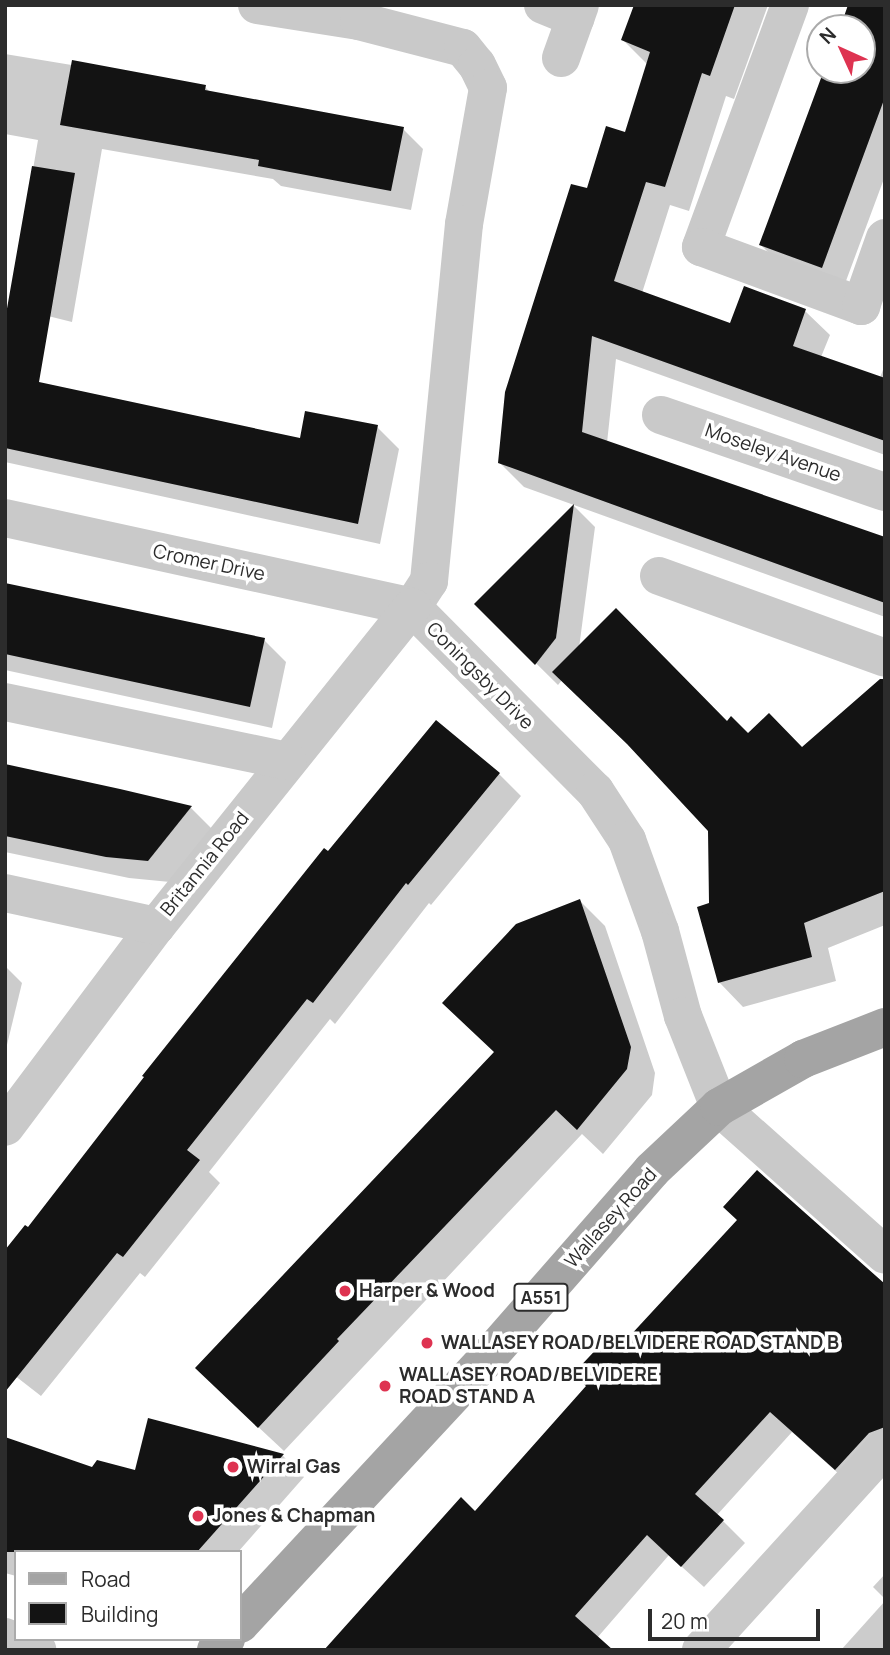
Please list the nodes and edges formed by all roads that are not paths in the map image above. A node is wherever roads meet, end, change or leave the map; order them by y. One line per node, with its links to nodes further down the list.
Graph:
1 (257, 5): 10 (street, Coningsby Drive)
2 (790, 5): 5 (street)
3 (566, 9): 4 (street)
4 (561, 58)
5 (885, 238)
6 (661, 415): 7 (street, Moseley Avenue)
7 (885, 492)
8 (5, 518): 10 (street, Cromer Drive)
9 (659, 576): 11 (street)
10 (412, 607): 13 (street, Britannia Road); 17 (street, Coningsby Drive)
11 (885, 658)
12 (5, 702): 13 (street)
13 (288, 761): 15 (street, Britannia Road)
14 (5, 893): 15 (street)
15 (156, 926): 18 (street, Britannia Road)
16 (885, 1027): 17 (main road, Wallasey Road / A551)
17 (719, 1107): 19 (street); 21 (main road, Wallasey Road / A551)
18 (5, 1127)
19 (885, 1255)
20 (885, 1448): 24 (street)
21 (242, 1622)
22 (15, 1641): 23 (street)
23 (38, 1650)
24 (701, 1650)

